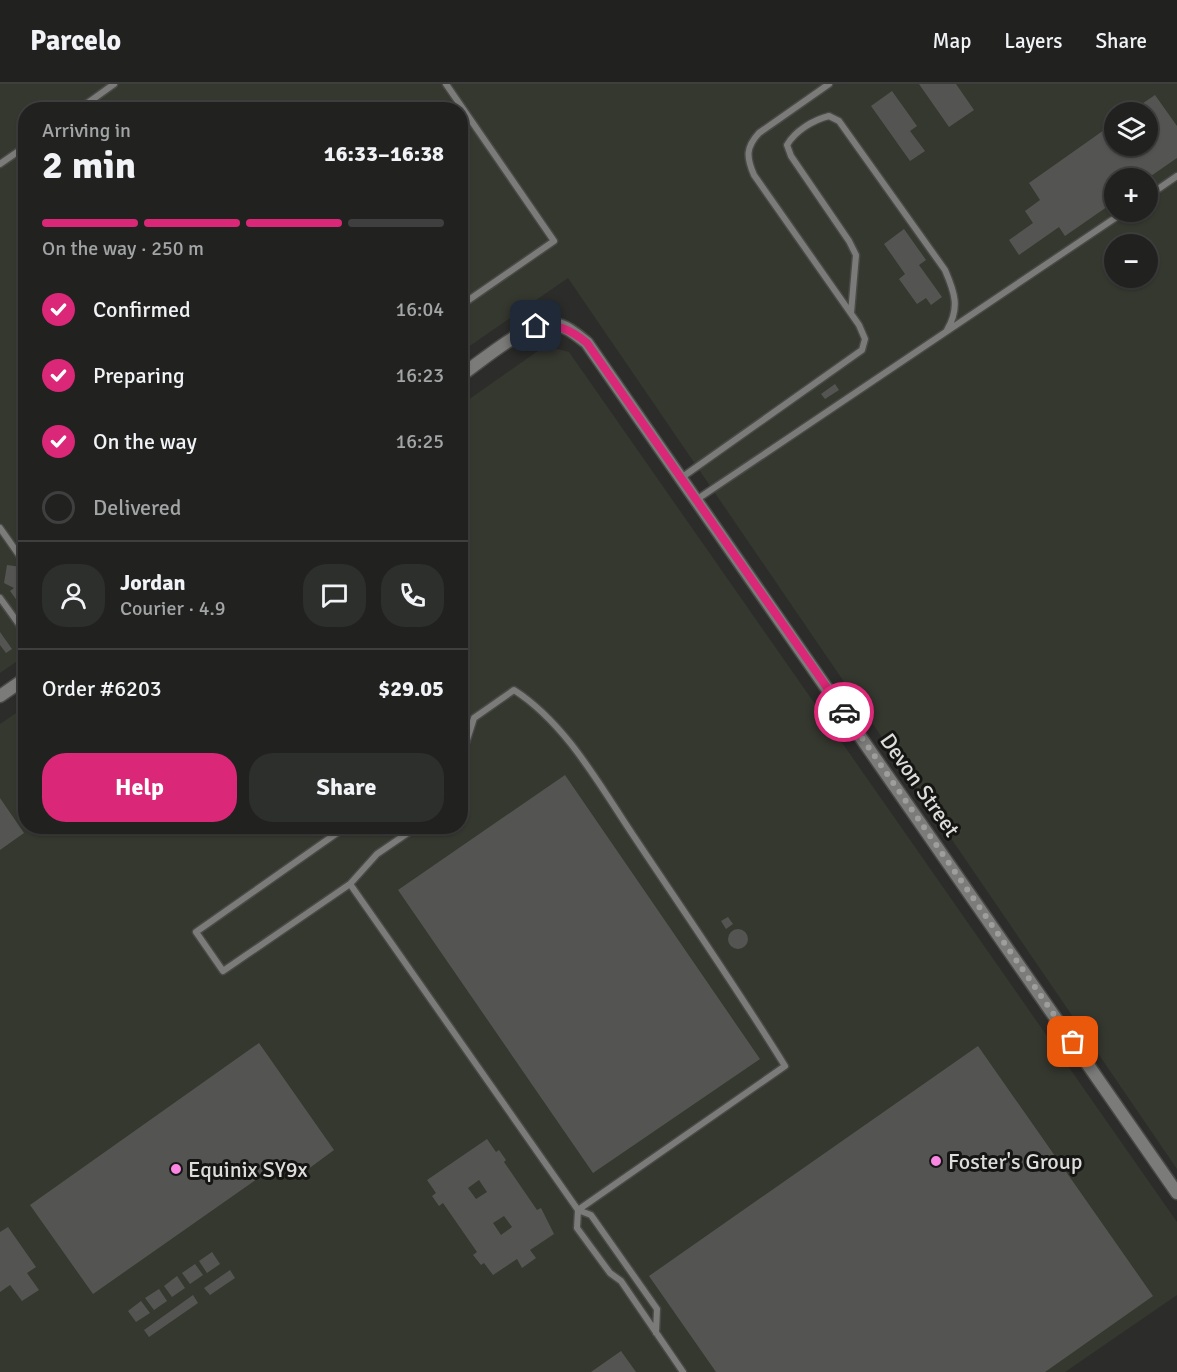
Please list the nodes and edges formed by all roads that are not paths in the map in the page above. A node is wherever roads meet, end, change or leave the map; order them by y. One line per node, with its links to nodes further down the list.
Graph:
1 (114, 84): 4 (lane)
2 (446, 84): 5 (lane)
3 (829, 84): 13 (lane)
4 (89, 102)
5 (458, 102)
6 (468, 116): 12 (lane)
7 (18, 152): 8 (lane)
8 (0, 164)
9 (1177, 176): 10 (lane)
10 (1158, 189)
11 (1109, 222): 14 (lane)
12 (468, 300)
13 (851, 313): 14 (lane); 16 (lane)
14 (946, 332): 17 (lane)
15 (468, 371): 16 (street, Devon Street)
16 (681, 478): 17 (street, Devon Street)
17 (696, 501): 28 (street, Devon Street)
18 (0, 528): 19 (lane)
19 (18, 554)
20 (0, 598): 21 (lane)
21 (18, 623)
22 (18, 684): 23 (street)
23 (0, 696)
24 (468, 736): 29 (lane)
25 (336, 834): 27 (lane)
26 (406, 834): 27 (lane)
27 (350, 884): 29 (lane)
28 (1177, 1193)
29 (578, 1210): 30 (lane); 30 (lane)
30 (656, 1333): 31 (lane)
31 (683, 1372)

